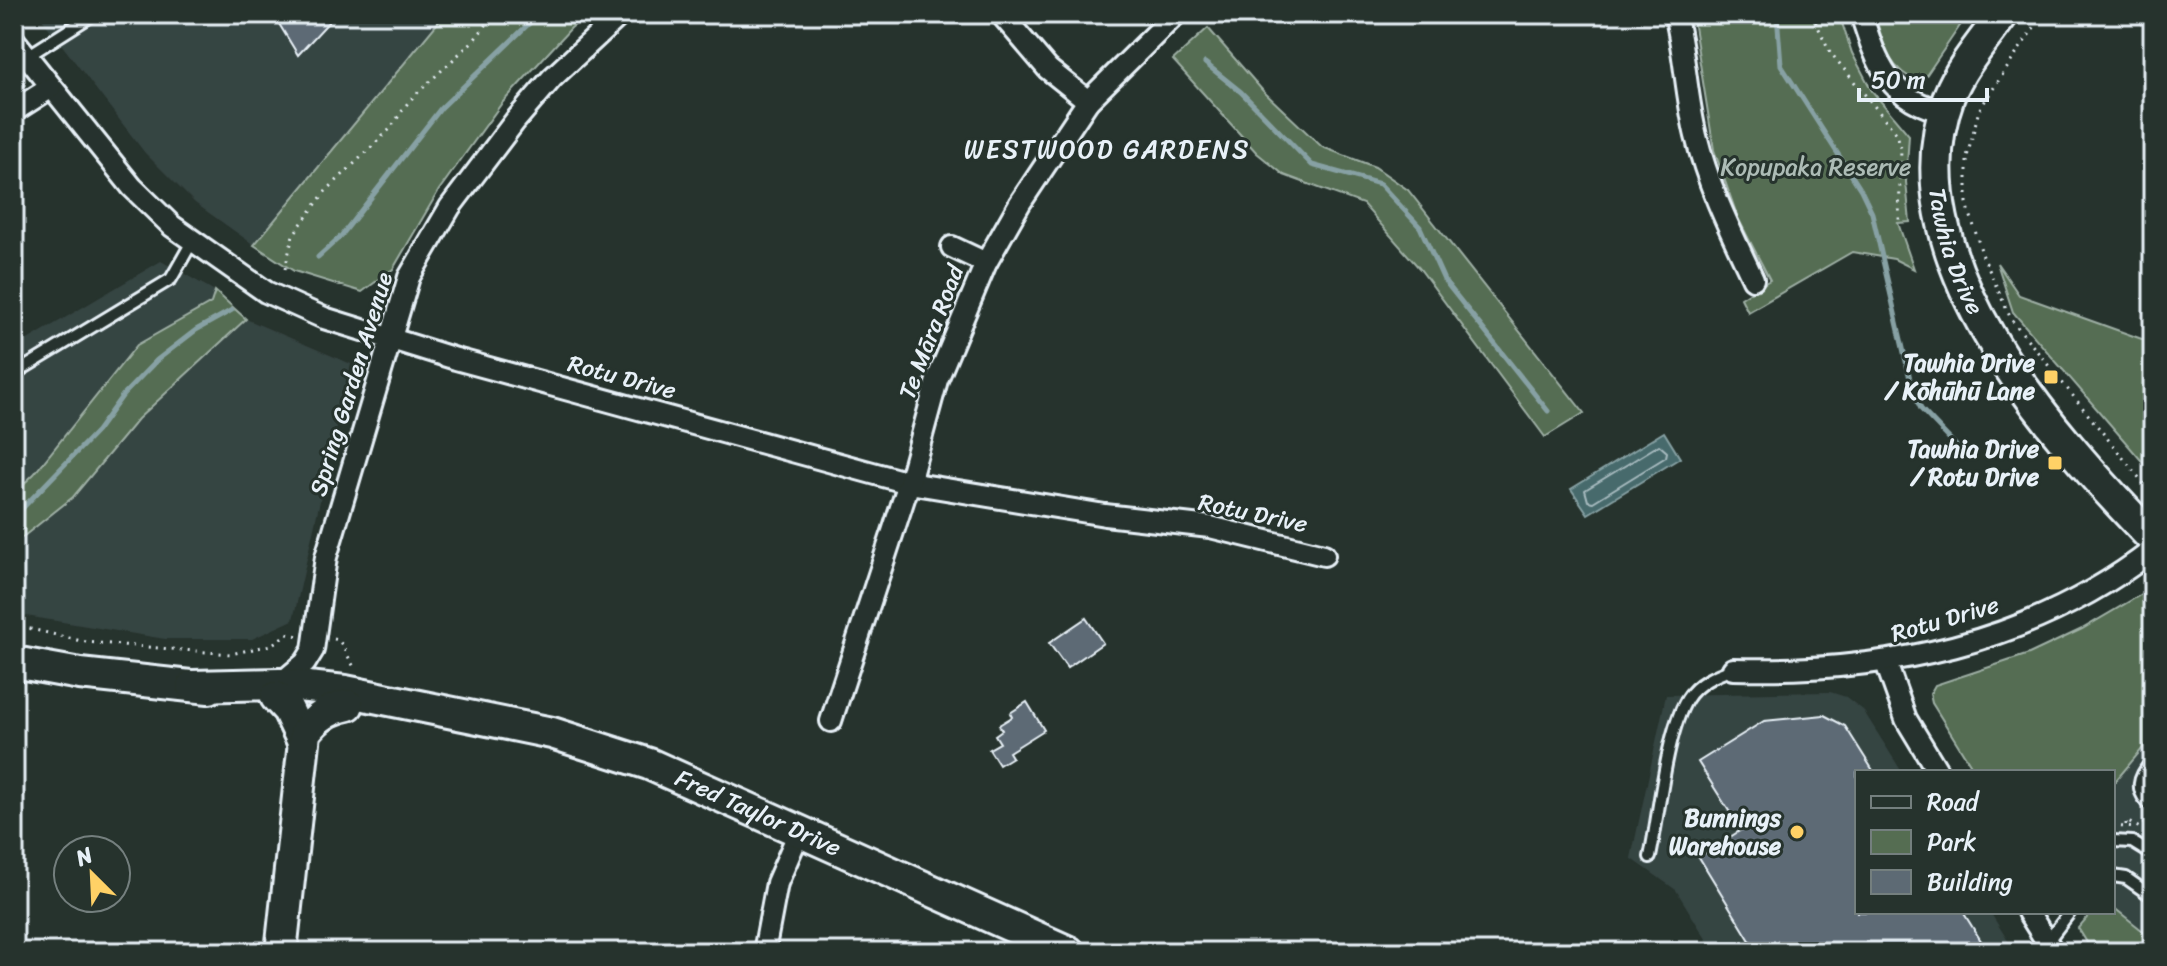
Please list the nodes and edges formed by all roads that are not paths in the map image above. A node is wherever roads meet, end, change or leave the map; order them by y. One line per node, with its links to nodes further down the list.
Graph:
1 (94, 14): 8 (lane)
2 (621, 14): 17 (street, Spring Garden Avenue)
3 (1001, 14): 10 (street)
4 (1176, 14): 10 (street, Te Māra Road)
5 (1675, 14): 16 (street)
6 (1861, 14): 12 (street)
7 (2003, 14): 12 (main road, Tawhia Drive)
8 (20, 49): 9 (street, Rotu Drive)
9 (50, 88): 11 (street); 13 (street, Rotu Drive)
10 (1088, 101): 15 (street, Te Māra Road)
11 (14, 111)
12 (1946, 112): 20 (main road, Tawhia Drive)
13 (192, 242): 17 (street, Rotu Drive); 18 (lane)
14 (952, 247): 15 (street)
15 (986, 263): 19 (street, Te Māra Road)
16 (1753, 279)
17 (388, 338): 19 (street, Rotu Drive); 23 (street, Spring Garden Avenue)
18 (14, 374)
19 (909, 483): 22 (street, Rotu Drive); 29 (street, Te Māra Road)
20 (2153, 539)
21 (2153, 550): 25 (street, Rotu Drive)
22 (1324, 555)
23 (313, 650): 27 (street); 28 (street)
24 (14, 662): 28 (main road, Fred Taylor Drive)
25 (1886, 663): 26 (street, Rotu Drive); 32 (street)
26 (1733, 669): 37 (lane)
27 (351, 690): 28 (main road, Fred Taylor Drive); 30 (main road); 34 (main road, Fred Taylor Drive)
28 (278, 691): 30 (main road)
29 (831, 721)
30 (303, 742): 43 (main road)
31 (2153, 760): 33 (lane)
32 (1937, 770)
33 (2153, 807)
34 (800, 830): 44 (street); 45 (main road, Fred Taylor Drive)
35 (2115, 841): 36 (lane)
36 (2153, 855)
37 (1650, 857)
38 (2115, 876): 39 (lane)
39 (2153, 897)
40 (2033, 914): 42 (street)
41 (2069, 914): 42 (lane)
42 (2050, 947)
43 (281, 952)
44 (764, 952)
45 (1069, 952)

